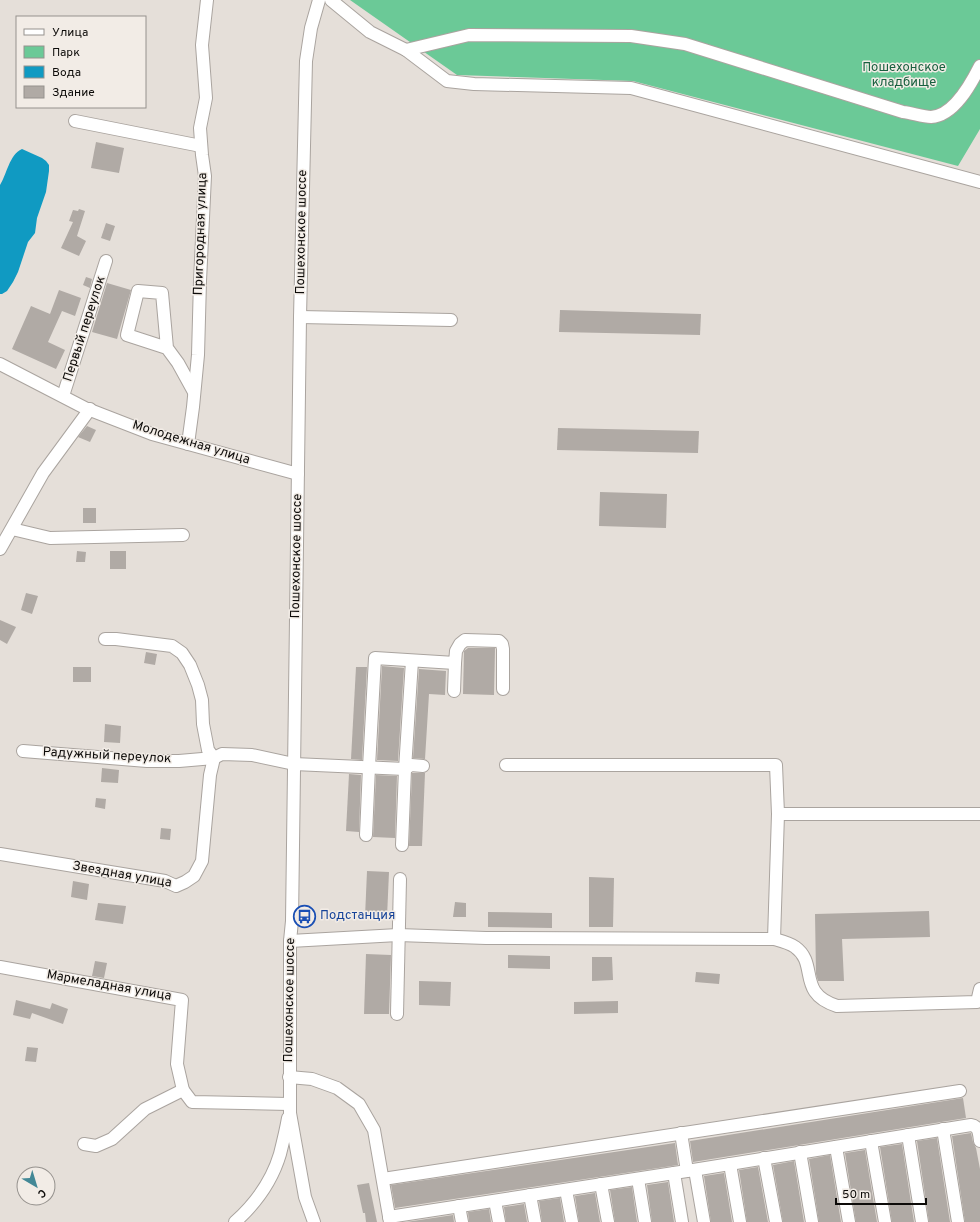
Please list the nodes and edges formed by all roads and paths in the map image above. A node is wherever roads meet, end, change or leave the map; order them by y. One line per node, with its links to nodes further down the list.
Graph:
1 (206, 0): 7 (street, Пригородная улица)
2 (331, 0): 4 (street)
3 (315, 1): 10 (street, Пошехонское шоссе)
4 (406, 50): 5 (street); 8 (street)
5 (980, 66)
6 (75, 121): 7 (street)
7 (201, 146): 14 (street, Пригородная улица)
8 (980, 182)
9 (106, 261): 15 (street, Первый переулок)
10 (300, 317): 11 (street); 18 (street, Пошехонское шоссе)
11 (451, 320)
12 (167, 348): 12 (street); 14 (street)
13 (0, 364): 15 (street, Молодежная улица)
14 (194, 392): 17 (street, Пригородная улица)
15 (63, 396): 16 (street, Молодежная улица)
16 (90, 409): 17 (street, Молодежная улица); 19 (street)
17 (188, 444): 18 (street, Молодежная улица)
18 (298, 474): 29 (street, Пошехонское шоссе)
19 (12, 529): 20 (street); 21 (street)
20 (183, 535)
21 (0, 549)
22 (105, 639): 28 (street)
23 (412, 661): 24 (street); 32 (street); 33 (street)
24 (454, 663): 25 (street); 26 (street)
25 (503, 689)
26 (454, 691)
27 (23, 751): 28 (street, Радужный переулок)
28 (214, 758): 29 (street, Радужный переулок); 38 (street, Звездная улица)
29 (294, 764): 32 (street, Радужный переулок); 42 (street, Пошехонское шоссе)
30 (506, 765): 34 (street)
31 (423, 766): 33 (street, Радужный переулок)
32 (369, 767): 33 (street, Радужный переулок); 36 (street)
33 (405, 770): 37 (street)
34 (778, 814): 35 (street); 41 (street)
35 (980, 814)
36 (366, 835)
37 (402, 845)
38 (0, 854)
39 (400, 879): 40 (street)
40 (398, 935): 41 (street); 42 (street); 45 (street)
41 (774, 939): 44 (street)
42 (290, 941): 46 (street, Пошехонское шоссе)
43 (0, 967): 47 (street, Мармеладная улица)
44 (980, 989)
45 (397, 1014)
46 (289, 1077): 49 (street, Пошехонское шоссе); 62 (street)
47 (183, 1090): 49 (street); 55 (street)
48 (960, 1091): 51 (street)
49 (290, 1108): 71 (street); 72 (street)
50 (943, 1129): 52 (street); 54 (street); 87 (street)
51 (681, 1133): 60 (street); 62 (street)
52 (908, 1135): 53 (street); 86 (street)
53 (871, 1141): 56 (street); 85 (street)
54 (980, 1141)
55 (84, 1144)
56 (836, 1147): 57 (street); 84 (street)
57 (800, 1152): 58 (street); 83 (street)
58 (764, 1158): 59 (street); 82 (street)
59 (730, 1164): 60 (street); 81 (street)
60 (691, 1170): 61 (street); 80 (street)
61 (674, 1173): 63 (street); 79 (street)
62 (383, 1179): 70 (street)
63 (638, 1179): 64 (street); 78 (street)
64 (601, 1184): 65 (street); 77 (street)
65 (566, 1190): 66 (street); 76 (street)
66 (530, 1195): 67 (street); 75 (street)
67 (495, 1201): 68 (street); 74 (street)
68 (459, 1206): 69 (street); 73 (street)
69 (424, 1217): 70 (street)
70 (390, 1220)
71 (235, 1222)
72 (314, 1222)
73 (462, 1222)
74 (499, 1222)
75 (535, 1222)
76 (572, 1222)
77 (608, 1222)
78 (645, 1222)
79 (682, 1222)
80 (704, 1222)
81 (740, 1222)
82 (776, 1222)
83 (812, 1222)
84 (849, 1222)
85 (885, 1222)
86 (922, 1222)
87 (958, 1222)

